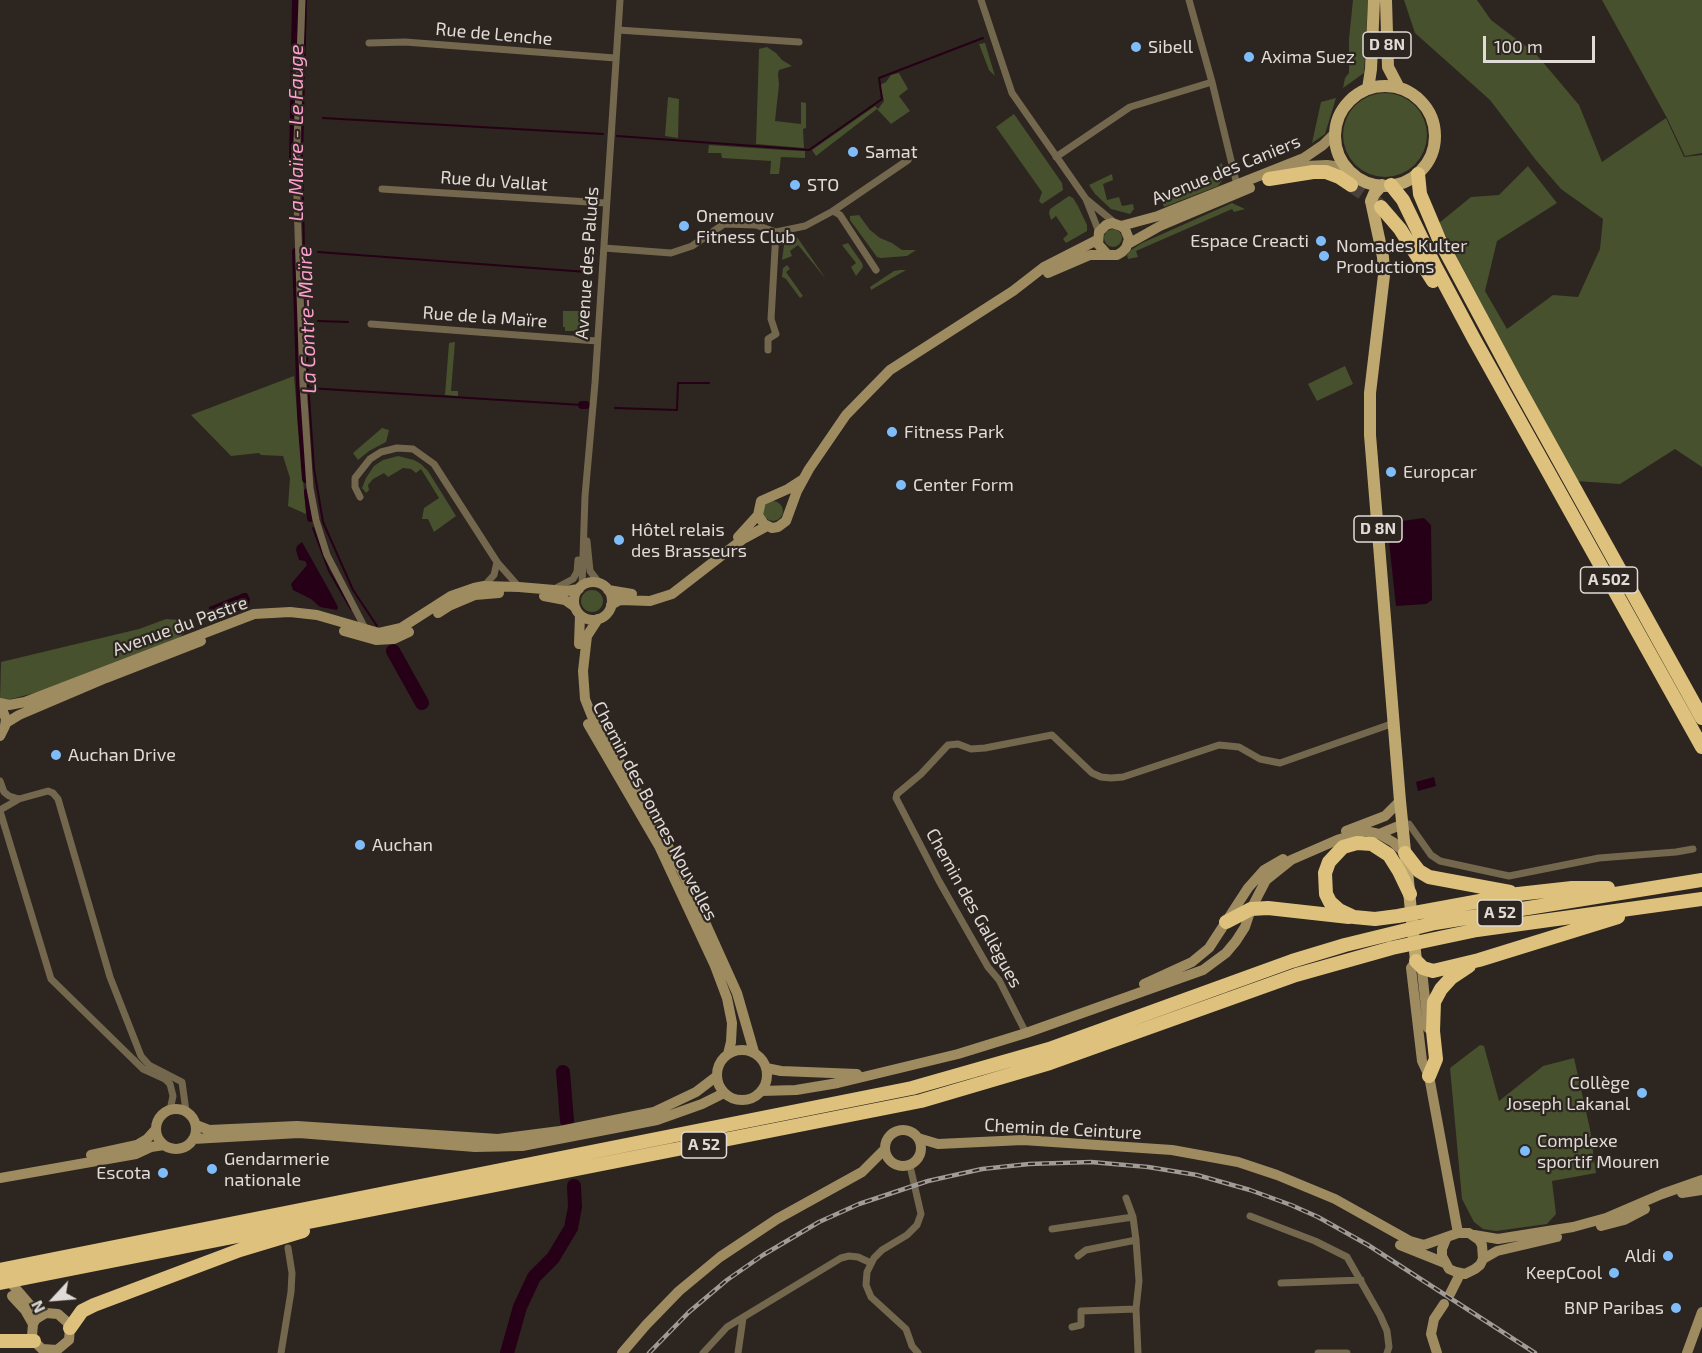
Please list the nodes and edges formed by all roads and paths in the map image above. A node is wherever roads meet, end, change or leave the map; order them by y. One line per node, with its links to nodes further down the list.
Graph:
1 (302, 0): 56 (street)
2 (620, 0): 7 (street, Avenue des Paluds)
3 (981, 0): 15 (street)
4 (1189, 0): 11 (street)
5 (1374, 0): 13 (main road, D 8N)
6 (1386, 0): 12 (main road, D 8N)
7 (618, 30): 8 (street); 10 (street, Avenue des Paluds)
8 (799, 42)
9 (369, 43): 10 (street, Rue de Lenche)
10 (615, 58): 24 (street, Avenue des Paluds)
11 (1212, 82): 15 (street); 20 (street)
12 (1400, 88): 13 (main road); 17 (main road)
13 (1368, 89): 14 (main road)
14 (1336, 132): 18 (main road); 20 (main road, Avenue des Caniers)
15 (1056, 157): 23 (street)
16 (908, 160): 26 (street)
17 (1418, 174): 21 (main road); 58 (highway, A 502)
18 (1352, 176): 19 (highway); 21 (main road); 33 (main road, D 8N)
19 (1269, 179): 30 (main road, Avenue des Caniers)
20 (1237, 185): 27 (main road, Avenue des Caniers)
21 (1386, 185): 33 (main road, D 8N); 37 (highway, A 502)
22 (382, 189): 24 (street, Rue du Vallat)
23 (1086, 199): 27 (street); 29 (street)
24 (605, 203): 31 (street, Avenue des Paluds)
25 (1382, 207): 37 (highway)
26 (833, 211): 28 (street); 34 (street)
27 (1119, 225): 29 (main road); 30 (main road)
28 (776, 232): 31 (street); 39 (street)
29 (1098, 236): 32 (main road); 35 (main road)
30 (1128, 244): 32 (main road)
31 (604, 248): 38 (street, Avenue des Paluds)
32 (1106, 254): 35 (main road)
33 (1383, 258): 60 (main road, D 8N)
34 (876, 270)
35 (1012, 291): 40 (main road)
36 (371, 324): 38 (street, Rue de la Maïre)
37 (1474, 339): 62 (highway, A 502)
38 (597, 341): 46 (street, Avenue des Paluds)
39 (768, 350)
40 (802, 480): 41 (main road); 43 (main road)
41 (774, 495): 43 (main road); 44 (main road)
42 (360, 497): 47 (street)
43 (789, 512): 45 (main road)
44 (758, 515): 45 (main road); 51 (main road)
45 (767, 526): 53 (main road)
46 (583, 527): 50 (street, Avenue des Paluds); 51 (street, Avenue des Paluds); 52 (street, Avenue des Paluds)
47 (497, 561): 48 (street); 49 (street)
48 (484, 586): 49 (main road, Avenue du Pastre); 56 (main road, Avenue du Pastre)
49 (519, 586): 52 (main road, Avenue du Pastre)
50 (580, 587): 51 (main road); 52 (main road, Avenue du Pastre); 54 (main road)
51 (604, 587): 53 (main road)
52 (551, 590)
53 (611, 605): 55 (main road)
54 (578, 611): 55 (main road); 59 (main road, Avenue du Pastre); 86 (main road, Chemin des Bonnes Nouvelles)
55 (598, 619): 85 (main road, Chemin des Bonnes Nouvelles)
56 (366, 630): 57 (main road, Avenue du Pastre)
57 (0, 703): 59 (main road)
58 (1702, 718)
59 (6, 723): 61 (main road)
60 (1394, 723): 65 (main road, D 8N); 84 (street, Chemin des Gallègues)
61 (0, 736)
62 (1702, 747)
63 (0, 781): 64 (street)
64 (19, 799): 66 (street); 94 (street)
65 (1400, 801): 67 (main road); 68 (main road, D 8N)
66 (0, 810): 93 (street)
67 (1384, 816): 68 (main road); 80 (main road)
68 (1403, 824): 69 (main road); 70 (street); 71 (main road, D 8N)
69 (1379, 834): 71 (main road); 78 (main road)
70 (1693, 849)
71 (1405, 853): 74 (main road, D 8N); 75 (highway)
72 (1702, 880): 73 (highway, A 52)
73 (1656, 887): 75 (highway); 125 (highway, A 52)
74 (1410, 894): 79 (highway); 82 (main road, D 8N)
75 (1518, 894): 79 (highway)
76 (1702, 899): 77 (highway, A 52)
77 (1661, 904): 81 (highway); 110 (highway, A 52)
78 (1251, 909): 79 (highway); 80 (highway); 83 (main road)
79 (1354, 917)
80 (1226, 922): 83 (main road)
81 (1479, 960): 82 (highway); 90 (highway)
82 (1416, 961): 90 (main road, D 8N)
83 (1080, 1013): 84 (main road)
84 (1026, 1033): 88 (main road)
85 (753, 1052): 86 (main road); 87 (main road)
86 (728, 1054): 89 (main road)
87 (766, 1068): 88 (main road); 91 (main road)
88 (866, 1075): 91 (main road)
89 (717, 1076): 92 (main road); 95 (main road)
90 (1429, 1076): 116 (main road, D 8N)
91 (761, 1091): 92 (main road)
92 (724, 1093): 98 (main road)
93 (170, 1110): 94 (main road); 96 (main road)
94 (186, 1112): 95 (main road)
95 (196, 1125): 98 (main road)
96 (156, 1130): 100 (main road); 106 (main road)
97 (918, 1138): 99 (main road, Chemin de Ceinture); 101 (main road); 103 (main road)
98 (193, 1139): 100 (main road)
99 (938, 1144): 102 (main road, Chemin de Ceinture); 103 (main road)
100 (164, 1145): 108 (main road)
101 (884, 1150): 104 (main road); 107 (main road)
102 (1150, 1150): 118 (main road, Chemin de Ceinture); 124 (main road, Chemin de Ceinture)
103 (920, 1156): 105 (main road)
104 (894, 1165): 105 (main road); 107 (main road)
105 (910, 1166): 123 (street)
106 (0, 1171)
107 (862, 1172): 144 (main road)
108 (0, 1178)
109 (1702, 1180): 117 (main road)
110 (483, 1189): 129 (highway, A 52); 138 (highway)
111 (1702, 1190): 122 (main road)
112 (1126, 1198): 114 (street)
113 (1250, 1216): 127 (street)
114 (1133, 1217): 115 (street); 119 (street)
115 (1052, 1229)
116 (1458, 1233): 117 (main road); 118 (main road)
117 (1474, 1235): 122 (main road)
118 (1446, 1239): 124 (main road)
119 (1136, 1240): 121 (street); 132 (street)
120 (288, 1248): 143 (street)
121 (1078, 1256)
122 (1483, 1258): 126 (main road)
123 (871, 1263): 135 (street); 147 (street)
124 (1445, 1263): 126 (main road)
125 (0, 1270): 129 (main road)
126 (1460, 1274): 130 (main road)
127 (1361, 1280): 128 (street); 151 (street)
128 (1281, 1283)
129 (6, 1286): 134 (main road); 136 (main road)
130 (1450, 1294)
131 (1444, 1304): 152 (main road)
132 (1136, 1309): 137 (street); 148 (street)
133 (1702, 1312): 153 (main road)
134 (46, 1313): 136 (main road); 138 (main road)
135 (743, 1318): 145 (street); 146 (street)
136 (33, 1324): 140 (main road)
137 (1072, 1327)
138 (69, 1334): 141 (main road); 142 (main road)
139 (0, 1341): 140 (highway)
140 (34, 1341): 141 (main road)
141 (53, 1352)
142 (74, 1353)
143 (281, 1353)
144 (622, 1353)
145 (703, 1353)
146 (738, 1353)
147 (918, 1353)
148 (1138, 1353)
149 (1318, 1353): 150 (street)
150 (1347, 1353)
151 (1387, 1353)
152 (1437, 1353)
153 (1687, 1353)

